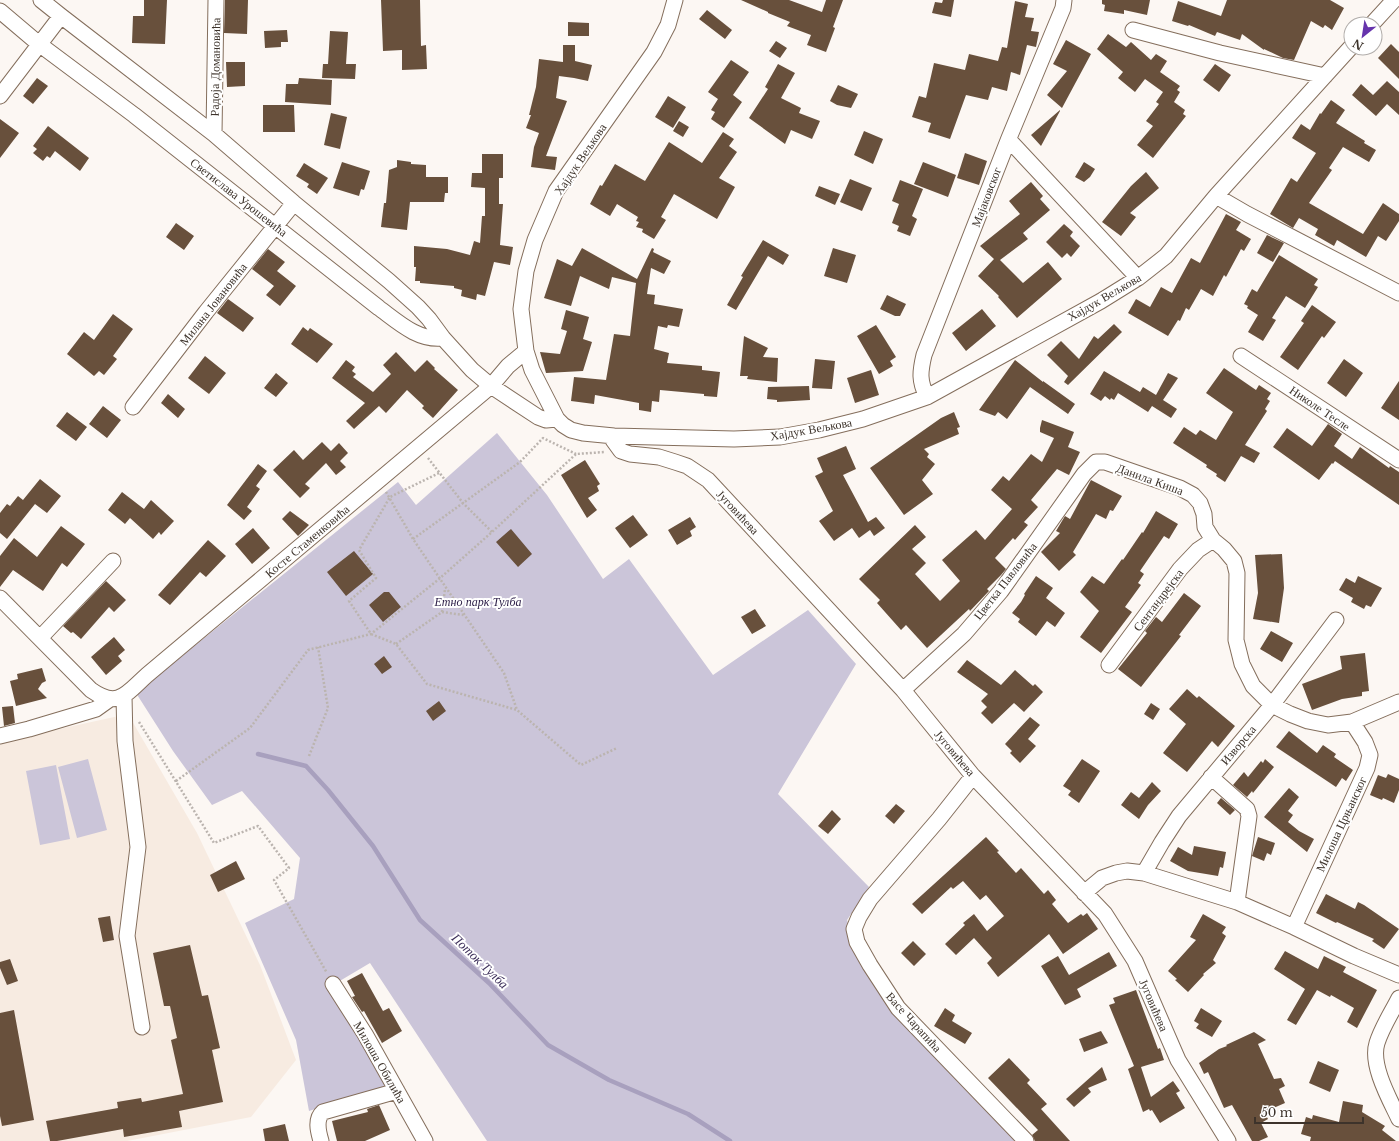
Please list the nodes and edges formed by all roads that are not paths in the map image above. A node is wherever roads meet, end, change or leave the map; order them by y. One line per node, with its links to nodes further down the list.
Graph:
1 (41, 0): 7 (street)
2 (216, 0): 14 (street, Радоја Домановића)
3 (675, 0): 22 (street, Хајдук Вељкова)
4 (1064, 0): 15 (street, Мајаковског)
5 (1394, 0): 8 (street)
6 (0, 11): 10 (street, Светислава Урошевића)
7 (61, 16): 10 (street); 14 (street)
8 (1379, 16)
9 (1133, 30): 12 (street)
10 (39, 44): 13 (street); 18 (street, Светислава Урошевића)
11 (1343, 56): 12 (street, Хајдук Вељкова)
12 (1324, 76): 16 (street, Хајдук Вељкова)
13 (0, 96)
14 (214, 134): 17 (street)
15 (1009, 140): 19 (street); 25 (street, Мајаковског)
16 (1216, 196): 19 (street, Хајдук Вељкова); 20 (street)
17 (294, 203): 18 (street, Милана Јовановића); 21 (street)
18 (276, 226): 21 (street, Светислава Урошевића); 26 (street, Милана Јовановића)
19 (1138, 278): 25 (street, Хајдук Вељкова)
20 (1399, 293)
21 (443, 338): 24 (street)
22 (526, 351): 24 (street, Косте Стаменковића); 27 (street, Хајдук Вељкова)
23 (1241, 356): 29 (street, Николе Тесле)
24 (490, 386): 27 (street); 38 (street, Косте Стаменковића)
25 (926, 397): 28 (street, Хајдук Вељкова)
26 (133, 408)
27 (557, 418): 28 (street, Хајдук Вељкова)
28 (614, 436): 37 (street, Југовићева)
29 (1399, 460)
30 (1096, 462): 31 (street, Данила Киша); 37 (street, Цветка Павловића)
31 (1213, 540): 36 (street, Сентандрејска); 40 (street, Данила Киша)
32 (113, 561): 35 (street)
33 (0, 598): 35 (street)
34 (1336, 620): 40 (street, Изворска)
35 (40, 638): 38 (street)
36 (1109, 665)
37 (903, 690): 43 (street, Југовићева)
38 (117, 698): 42 (street, Косте Стаменковића); 52 (street)
39 (1399, 702): 41 (street, Данила Киша)
40 (1272, 705): 41 (street, Данила Киша); 44 (street, Изворска)
41 (1352, 722): 48 (street, Милоша Црњанског)
42 (0, 736)
43 (973, 776): 46 (street, Југовићева); 57 (street, Васе Чарапића)
44 (1212, 777): 45 (street, Изворска); 47 (street)
45 (1144, 873): 46 (street); 47 (street)
46 (1084, 893): 58 (street, Југовићева)
47 (1237, 902): 48 (street)
48 (1294, 927): 49 (street)
49 (1399, 975)
50 (333, 984): 53 (street, Милоша Обилића)
51 (1399, 998): 54 (street)
52 (142, 1027)
53 (397, 1091): 55 (street); 56 (street, Милоша Обилића)
54 (1399, 1119)
55 (321, 1141)
56 (425, 1141)
57 (1026, 1141)
58 (1228, 1141)

